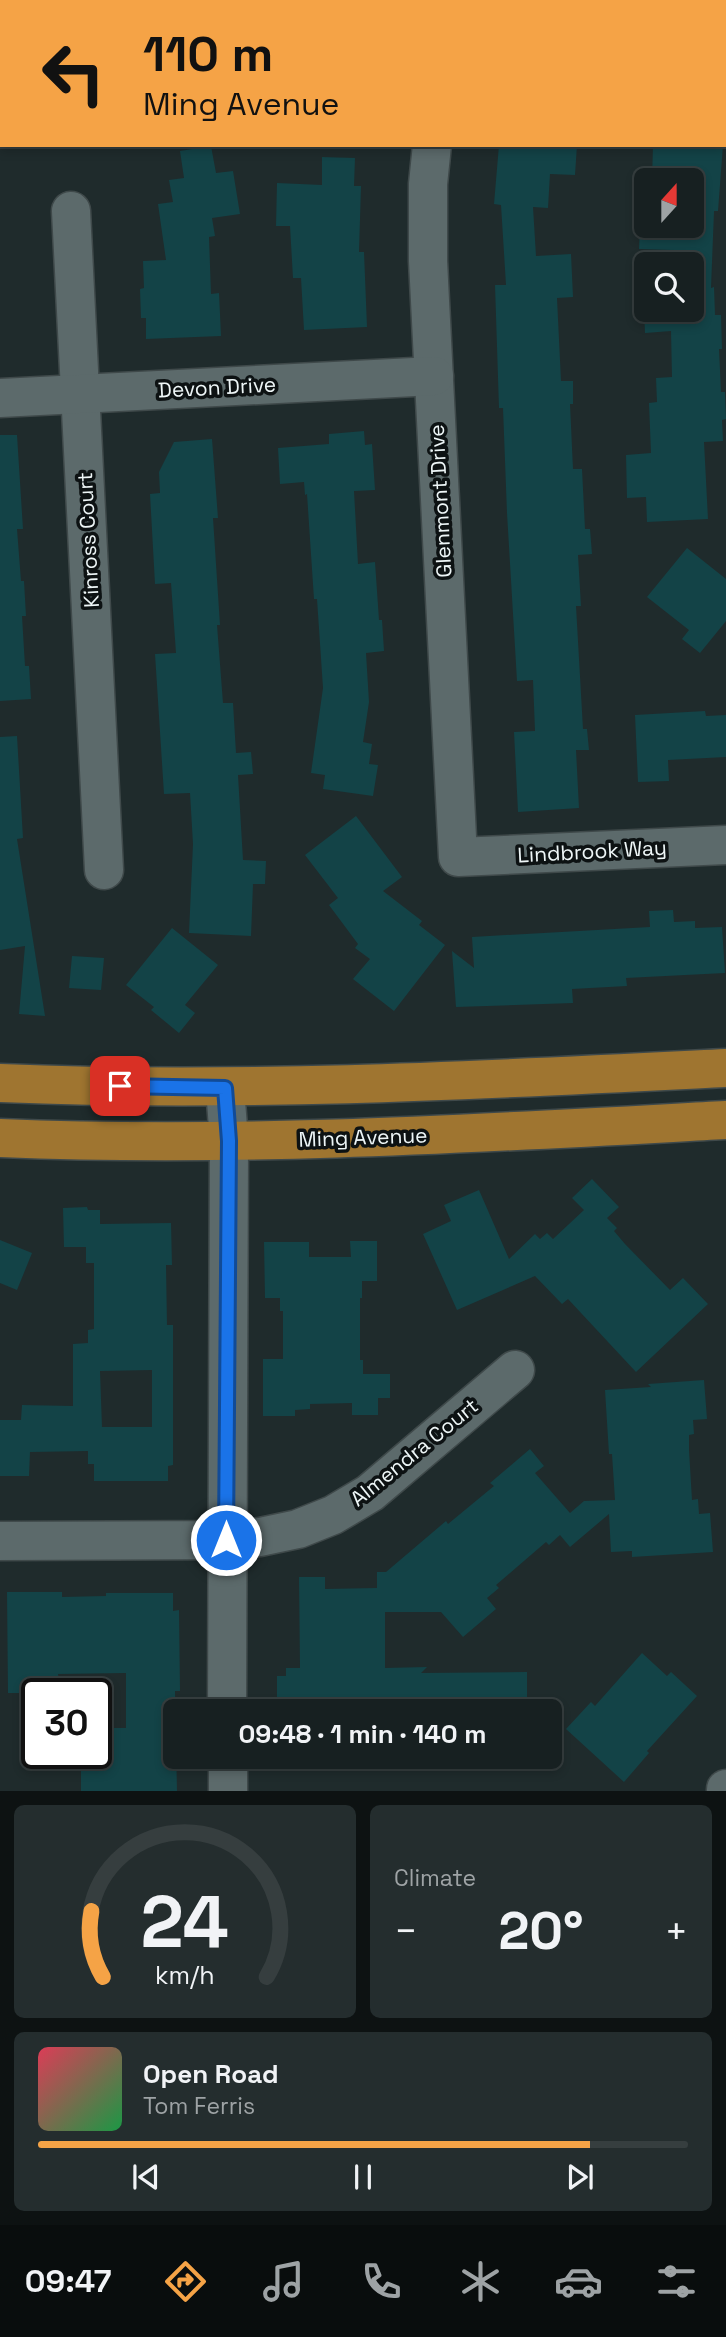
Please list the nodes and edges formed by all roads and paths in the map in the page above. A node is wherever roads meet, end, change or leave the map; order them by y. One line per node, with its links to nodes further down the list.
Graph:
1 (432, 147): 3 (street, Glenmont Drive)
2 (71, 211): 4 (street, Kinross Court)
3 (434, 376): 4 (street, Devon Drive); 7 (street, Glenmont Drive)
4 (80, 394): 5 (street, Devon Drive); 8 (street, Kinross Court)
5 (0, 398)
6 (726, 845): 7 (street, Lindbrook Way)
7 (458, 857)
8 (104, 870)
9 (726, 1068): 11 (main road)
10 (0, 1083): 11 (main road)
11 (225, 1088): 14 (street)
12 (726, 1120): 14 (main road, Ming Avenue)
13 (0, 1138): 14 (main road, Ming Avenue)
14 (229, 1141): 16 (street)
15 (514, 1370): 16 (street, Almendra Court)
16 (226, 1540): 17 (street, Almendra Court); 18 (street)
17 (0, 1541)
18 (227, 1699)
19 (228, 1769): 20 (street)
20 (228, 1791)

